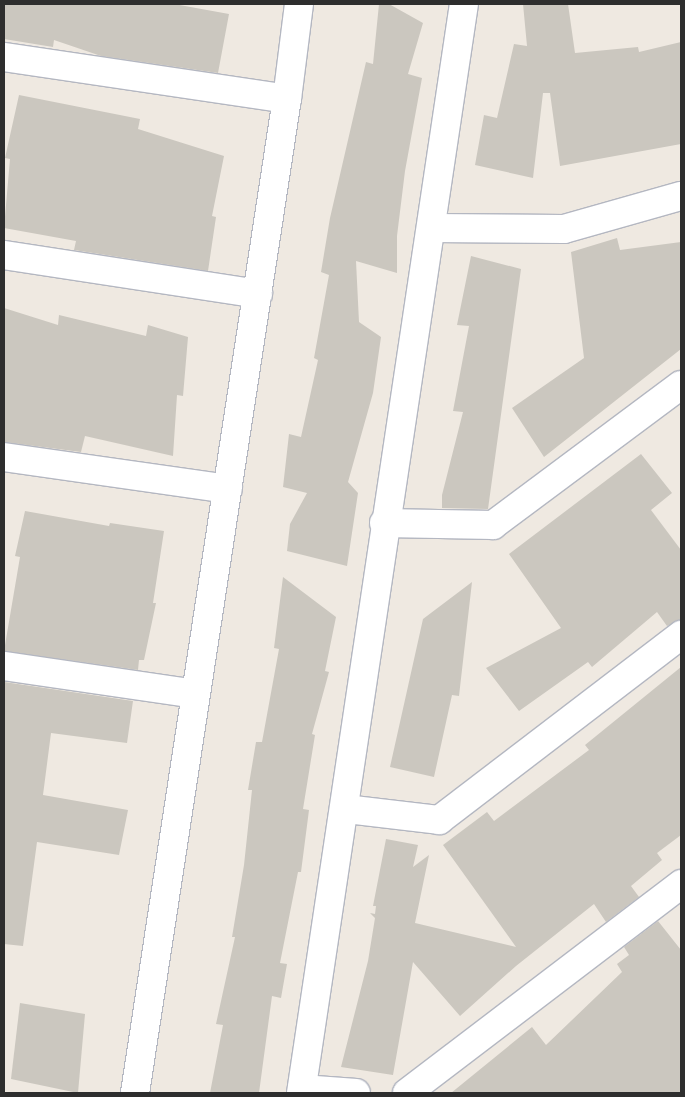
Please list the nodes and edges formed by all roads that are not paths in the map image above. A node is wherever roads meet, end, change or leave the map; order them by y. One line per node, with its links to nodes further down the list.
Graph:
1 (299, 4): 4 (street)
2 (464, 4): 6 (street)
3 (4, 57): 4 (street)
4 (287, 99): 8 (street)
5 (681, 196): 6 (street)
6 (432, 228): 12 (street)
7 (4, 255): 8 (street)
8 (258, 294): 11 (street)
9 (681, 385): 12 (street)
10 (4, 458): 11 (street)
11 (228, 490): 15 (street)
12 (384, 523): 16 (street)
13 (681, 636): 16 (street)
14 (4, 666): 15 (street)
15 (195, 694): 19 (street)
16 (346, 809): 18 (street)
17 (681, 884): 21 (street)
18 (301, 1091): 20 (street)
19 (135, 1093)
20 (356, 1093)
21 (407, 1093)

